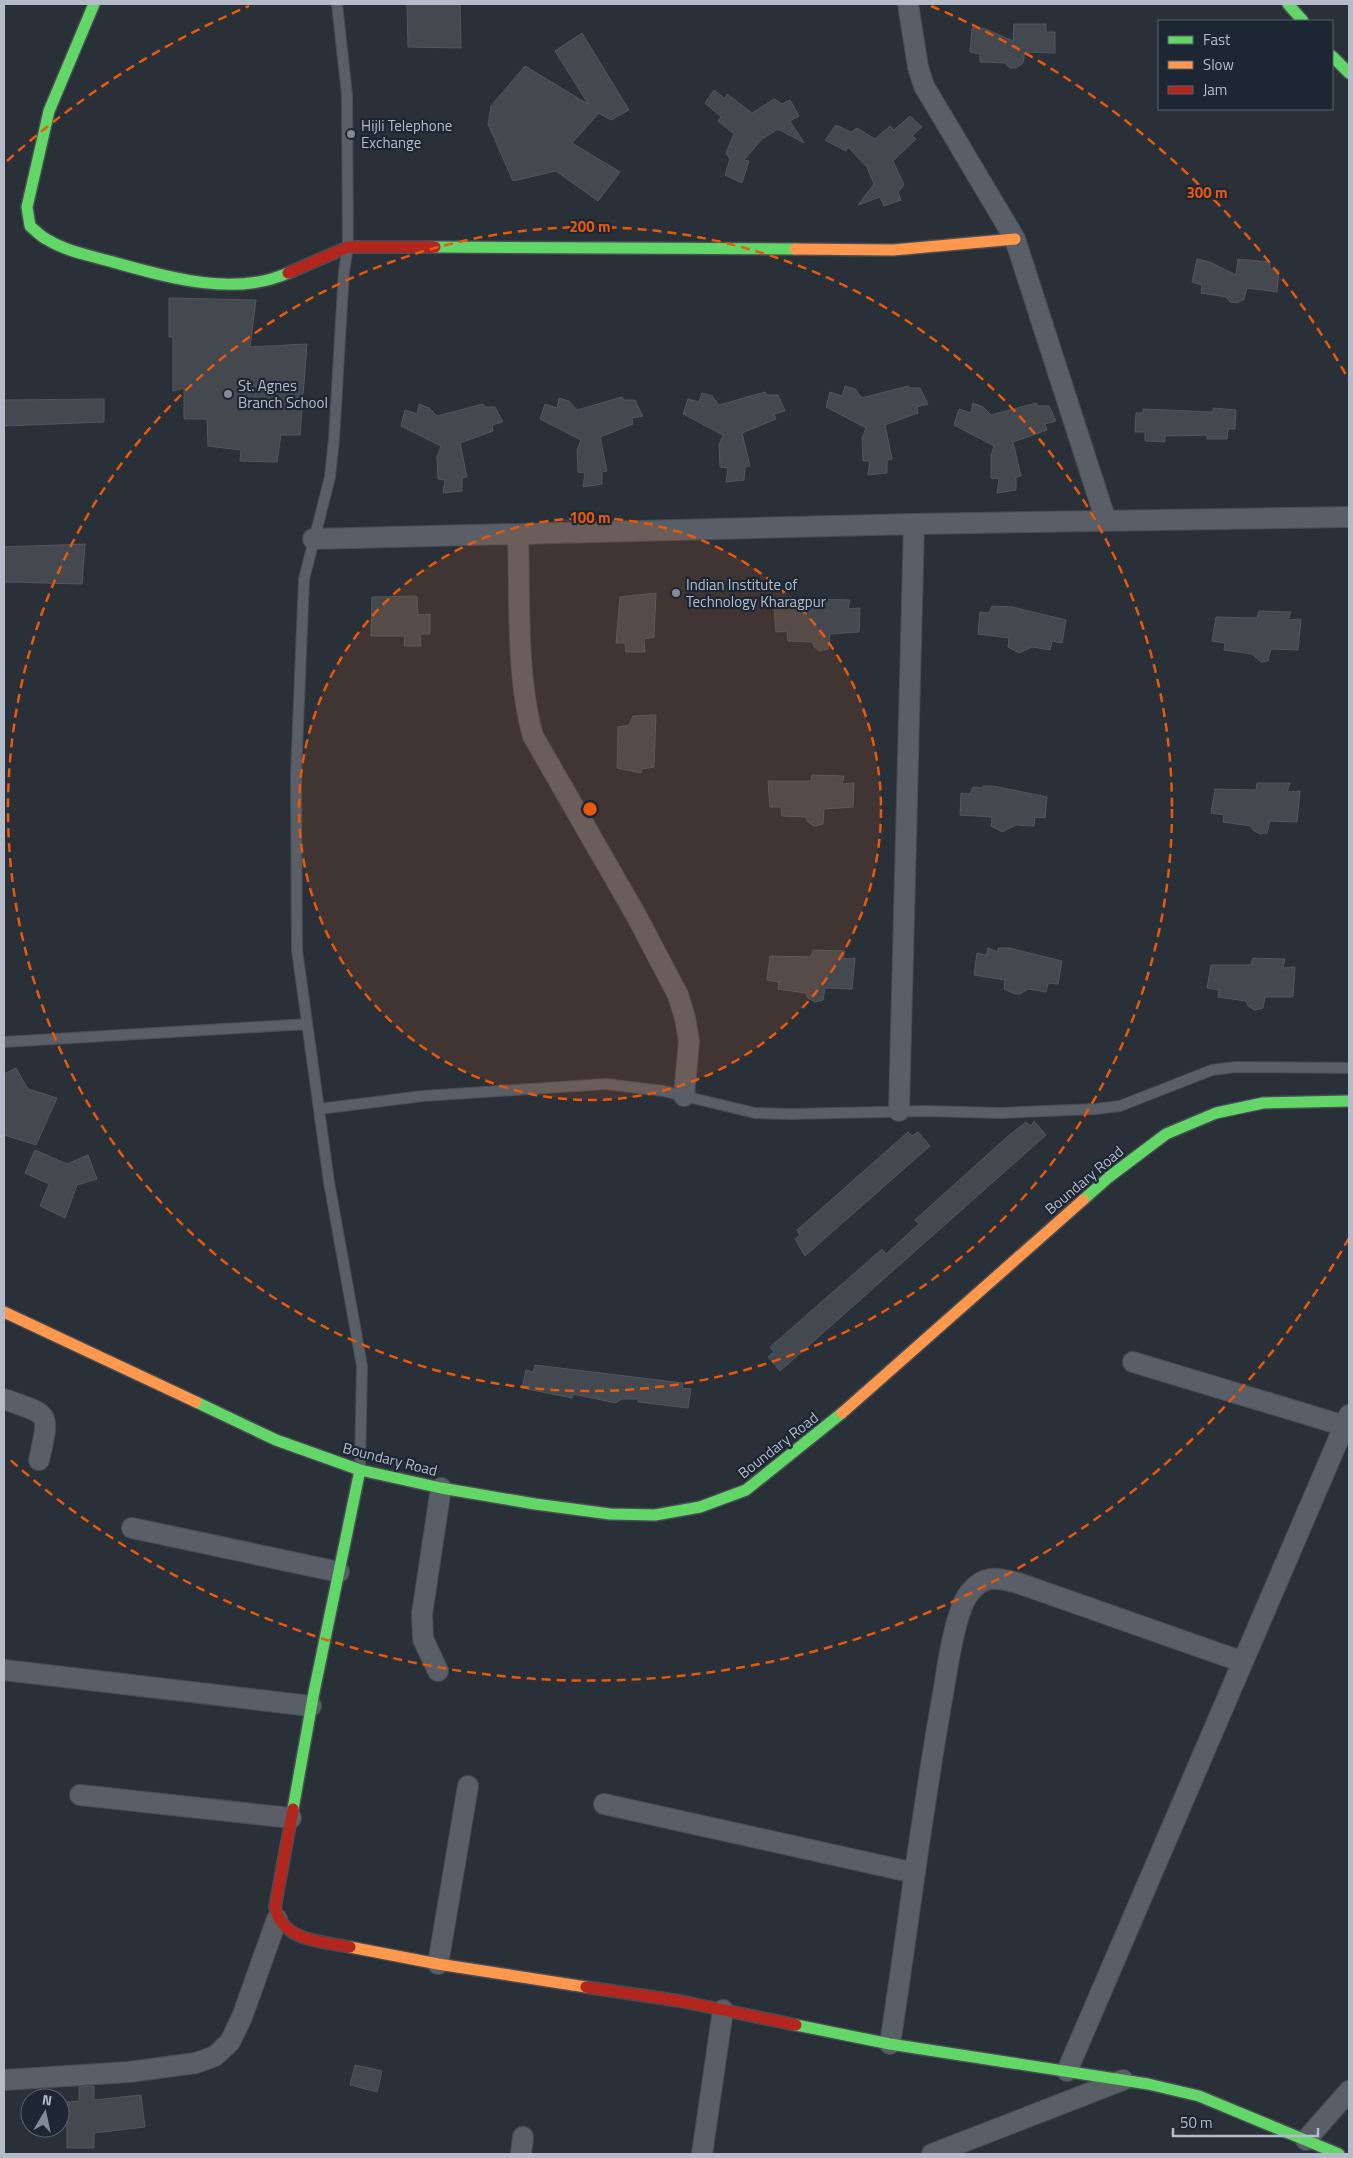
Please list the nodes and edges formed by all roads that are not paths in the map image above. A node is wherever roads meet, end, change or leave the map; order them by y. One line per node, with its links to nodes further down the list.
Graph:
1 (94, 4): 9 (street)
2 (337, 4): 9 (lane)
3 (908, 4): 8 (street)
4 (1288, 4): 5 (street)
5 (1302, 20)
6 (1333, 57): 7 (street)
7 (1349, 73)
8 (1015, 239): 9 (street); 11 (street)
9 (348, 247): 14 (lane)
10 (1349, 517): 11 (street)
11 (1106, 521): 12 (street)
12 (914, 524): 13 (street); 21 (street)
13 (518, 534): 14 (street); 18 (street)
14 (313, 539): 15 (lane)
15 (307, 1024): 16 (lane); 20 (lane)
16 (4, 1042)
17 (1349, 1068): 21 (lane)
18 (684, 1096): 20 (lane); 21 (lane)
19 (1349, 1101): 28 (street, Boundary Road)
20 (319, 1109): 27 (lane)
21 (899, 1112)
22 (4, 1312): 27 (street, Boundary Road)
23 (1133, 1362): 25 (street)
24 (4, 1399): 26 (street)
25 (1347, 1420): 31 (street)
26 (39, 1460)
27 (360, 1470): 28 (street, Boundary Road); 30 (street)
28 (441, 1488): 33 (street)
29 (132, 1528): 30 (street)
30 (339, 1572): 34 (street)
31 (1243, 1662): 39 (street); 44 (street)
32 (4, 1670): 34 (street)
33 (438, 1671)
34 (312, 1706): 38 (street)
35 (468, 1786): 41 (street)
36 (80, 1795): 38 (street)
37 (604, 1804): 39 (street)
38 (291, 1818): 40 (street)
39 (915, 1873): 43 (street)
40 (277, 1919): 41 (street); 45 (street)
41 (438, 1964): 42 (street)
42 (723, 2010): 43 (street); 50 (street)
43 (890, 2044): 44 (street)
44 (1067, 2071): 46 (street)
45 (4, 2080)
46 (1124, 2080): 48 (street); 51 (street)
47 (1349, 2091): 48 (street)
48 (1306, 2140): 49 (street)
49 (1330, 2153)
50 (702, 2154)
51 (932, 2154)

